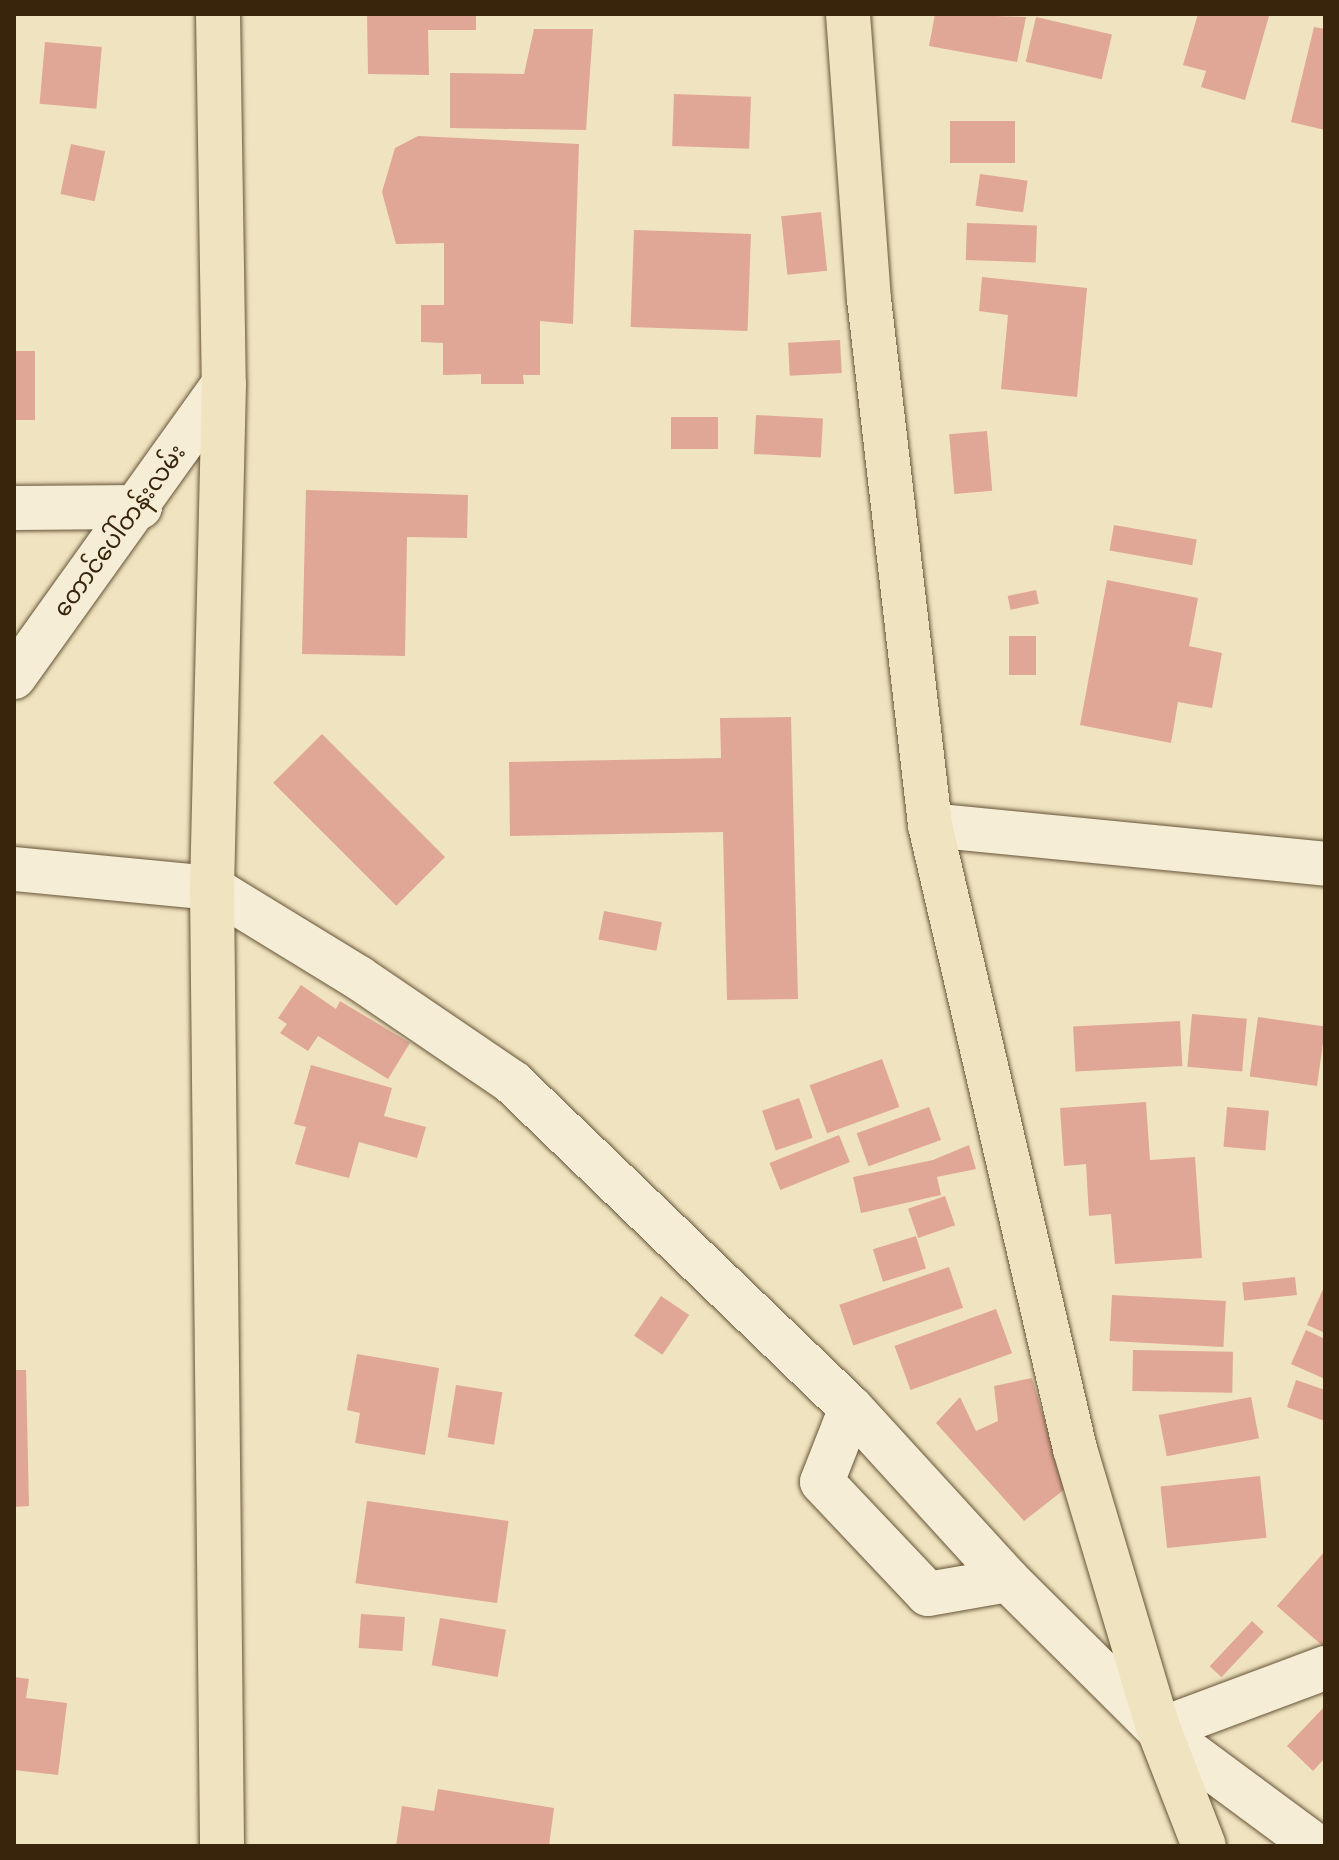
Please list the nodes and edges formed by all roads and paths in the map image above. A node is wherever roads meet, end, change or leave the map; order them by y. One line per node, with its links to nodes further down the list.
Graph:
1 (218, 14): 3 (main road)
2 (848, 14): 7 (main road)
3 (224, 384): 4 (street, တောင်ပေါ်တန်းလမ်း); 10 (main road)
4 (140, 507): 5 (street); 6 (street, တောင်ပေါ်တန်းလမ်း)
5 (14, 508)
6 (14, 677)
7 (930, 825): 8 (street); 14 (main road)
8 (1325, 864)
9 (14, 869): 10 (street)
10 (212, 888): 11 (street); 15 (main road)
11 (851, 1408): 12 (street); 12 (street)
12 (1008, 1580): 14 (street)
13 (1325, 1668): 14 (street)
14 (1159, 1730): 16 (main road); 17 (street)
15 (222, 1846)
16 (1204, 1846)
17 (1316, 1846)

